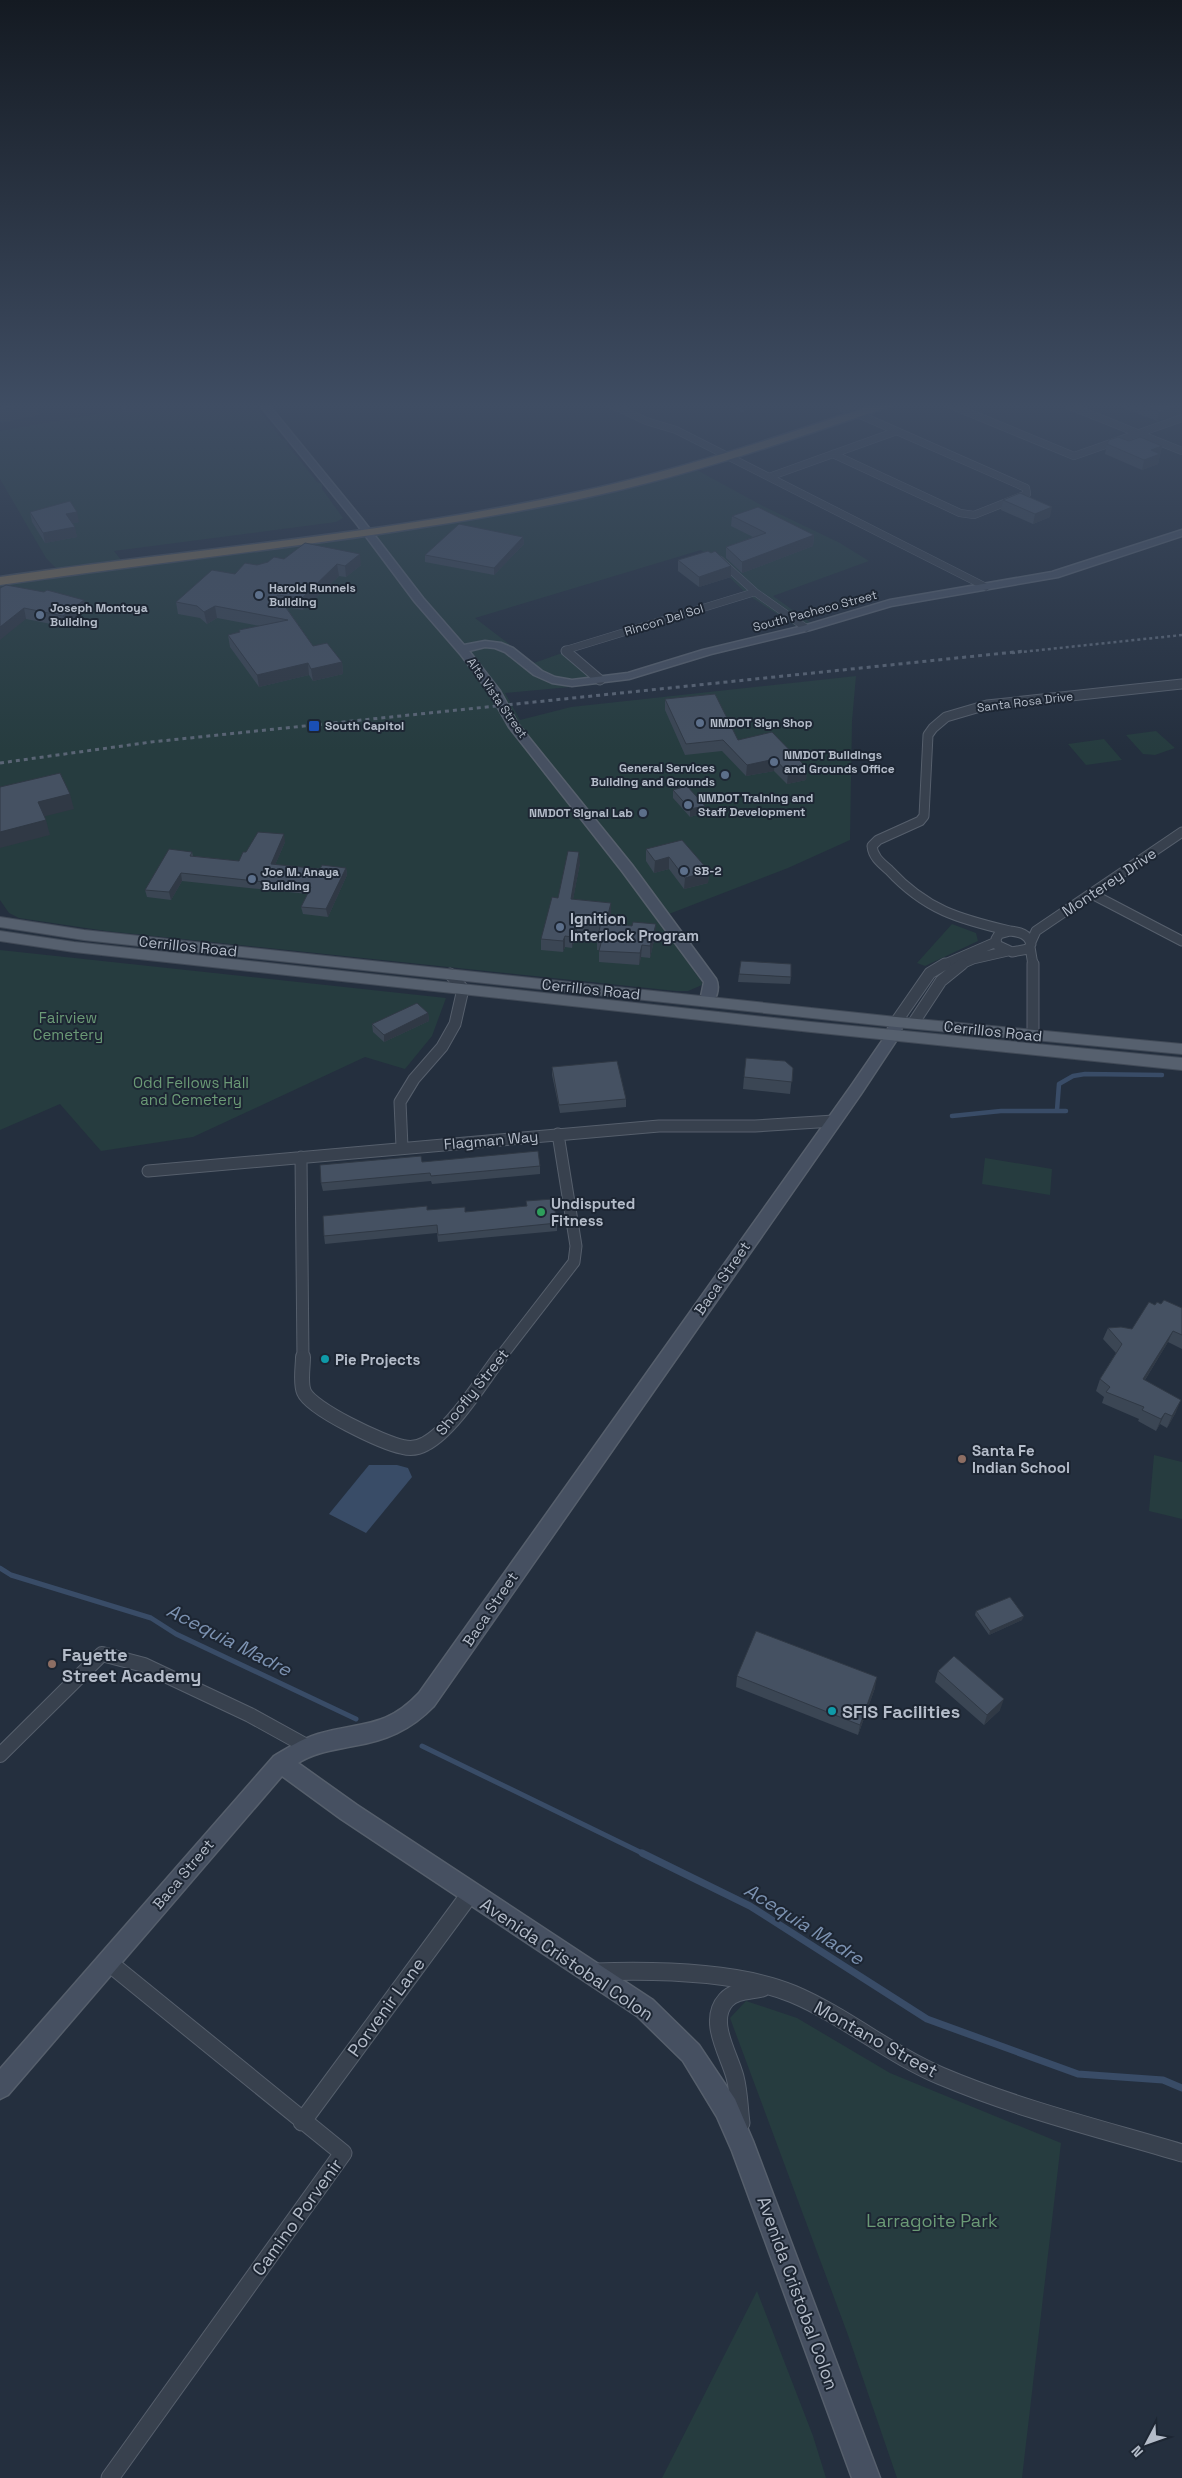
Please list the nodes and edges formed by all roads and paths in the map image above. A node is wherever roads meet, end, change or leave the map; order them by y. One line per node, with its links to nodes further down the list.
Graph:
1 (358, 520): 5 (street, Alta Vista Street)
2 (396, 520): 5 (highway)
3 (432, 520): 5 (highway)
4 (853, 520): 10 (street)
5 (363, 526): 8 (highway); 9 (highway); 13 (street, Alta Vista Street)
6 (1182, 533): 10 (street, South Pacheco Street)
7 (715, 555): 11 (street)
8 (0, 569)
9 (0, 581)
10 (986, 587): 12 (street, South Pacheco Street)
11 (755, 592): 12 (street); 14 (street, Rincon Del Sol)
12 (806, 628): 14 (street, South Pacheco Street)
13 (462, 649): 14 (street, South Pacheco Street); 30 (street, Alta Vista Street)
14 (600, 680)
15 (1182, 684): 19 (street, Santa Rosa Drive)
16 (1182, 833): 17 (street, Monterey Drive)
17 (1092, 894): 20 (street, Monterey Drive); 24 (street)
18 (0, 922): 28 (main road, Cerrillos Road)
19 (984, 925): 21 (street); 23 (street)
20 (1036, 931): 21 (street, Monterey Drive); 25 (street)
21 (1015, 932): 23 (street, Monterey Drive); 25 (street)
22 (0, 936): 29 (main road, Cerrillos Road)
23 (996, 939): 26 (street); 32 (street, Monterey Drive)
24 (1182, 941)
25 (1030, 944): 26 (street); 27 (street)
26 (1012, 952): 27 (street); 31 (street)
27 (1033, 962): 33 (street)
28 (450, 974): 29 (street); 30 (main road, Cerrillos Road)
29 (463, 989): 32 (main road, Cerrillos Road); 38 (street)
30 (706, 1001): 32 (main road, Cerrillos Road)
31 (914, 1022): 32 (main road, Cerrillos Road); 33 (main road, Cerrillos Road)
32 (894, 1028): 35 (main road, Cerrillos Road); 36 (street, Baca Street)
33 (1033, 1035): 34 (main road, Cerrillos Road)
34 (1182, 1049)
35 (1182, 1064)
36 (834, 1121): 37 (street, Flagman Way); 41 (street, Baca Street)
37 (558, 1134): 38 (street, Flagman Way); 39 (street, Shoofly Street)
38 (402, 1147): 39 (street, Flagman Way)
39 (301, 1157): 40 (street, Flagman Way)
40 (148, 1171)
41 (308, 1747): 42 (street); 43 (street, Baca Street)
42 (0, 1755)
43 (281, 1763): 44 (street, Avenida Cristobal Colon); 45 (street, Baca Street)
44 (470, 1894): 46 (street, Avenida Cristobal Colon); 49 (street, Porvenir Lane)
45 (108, 1962): 48 (street, Baca Street); 49 (street, Camino Porvenir)
46 (592, 1972): 47 (street, Montano Street); 50 (street, Avenida Cristobal Colon)
47 (773, 1987): 50 (street); 51 (street, Montano Street)
48 (0, 2088)
49 (302, 2122): 52 (street, Camino Porvenir)
50 (744, 2150): 53 (street, Avenida Cristobal Colon)
51 (1182, 2153)
52 (110, 2478)
53 (866, 2478)

